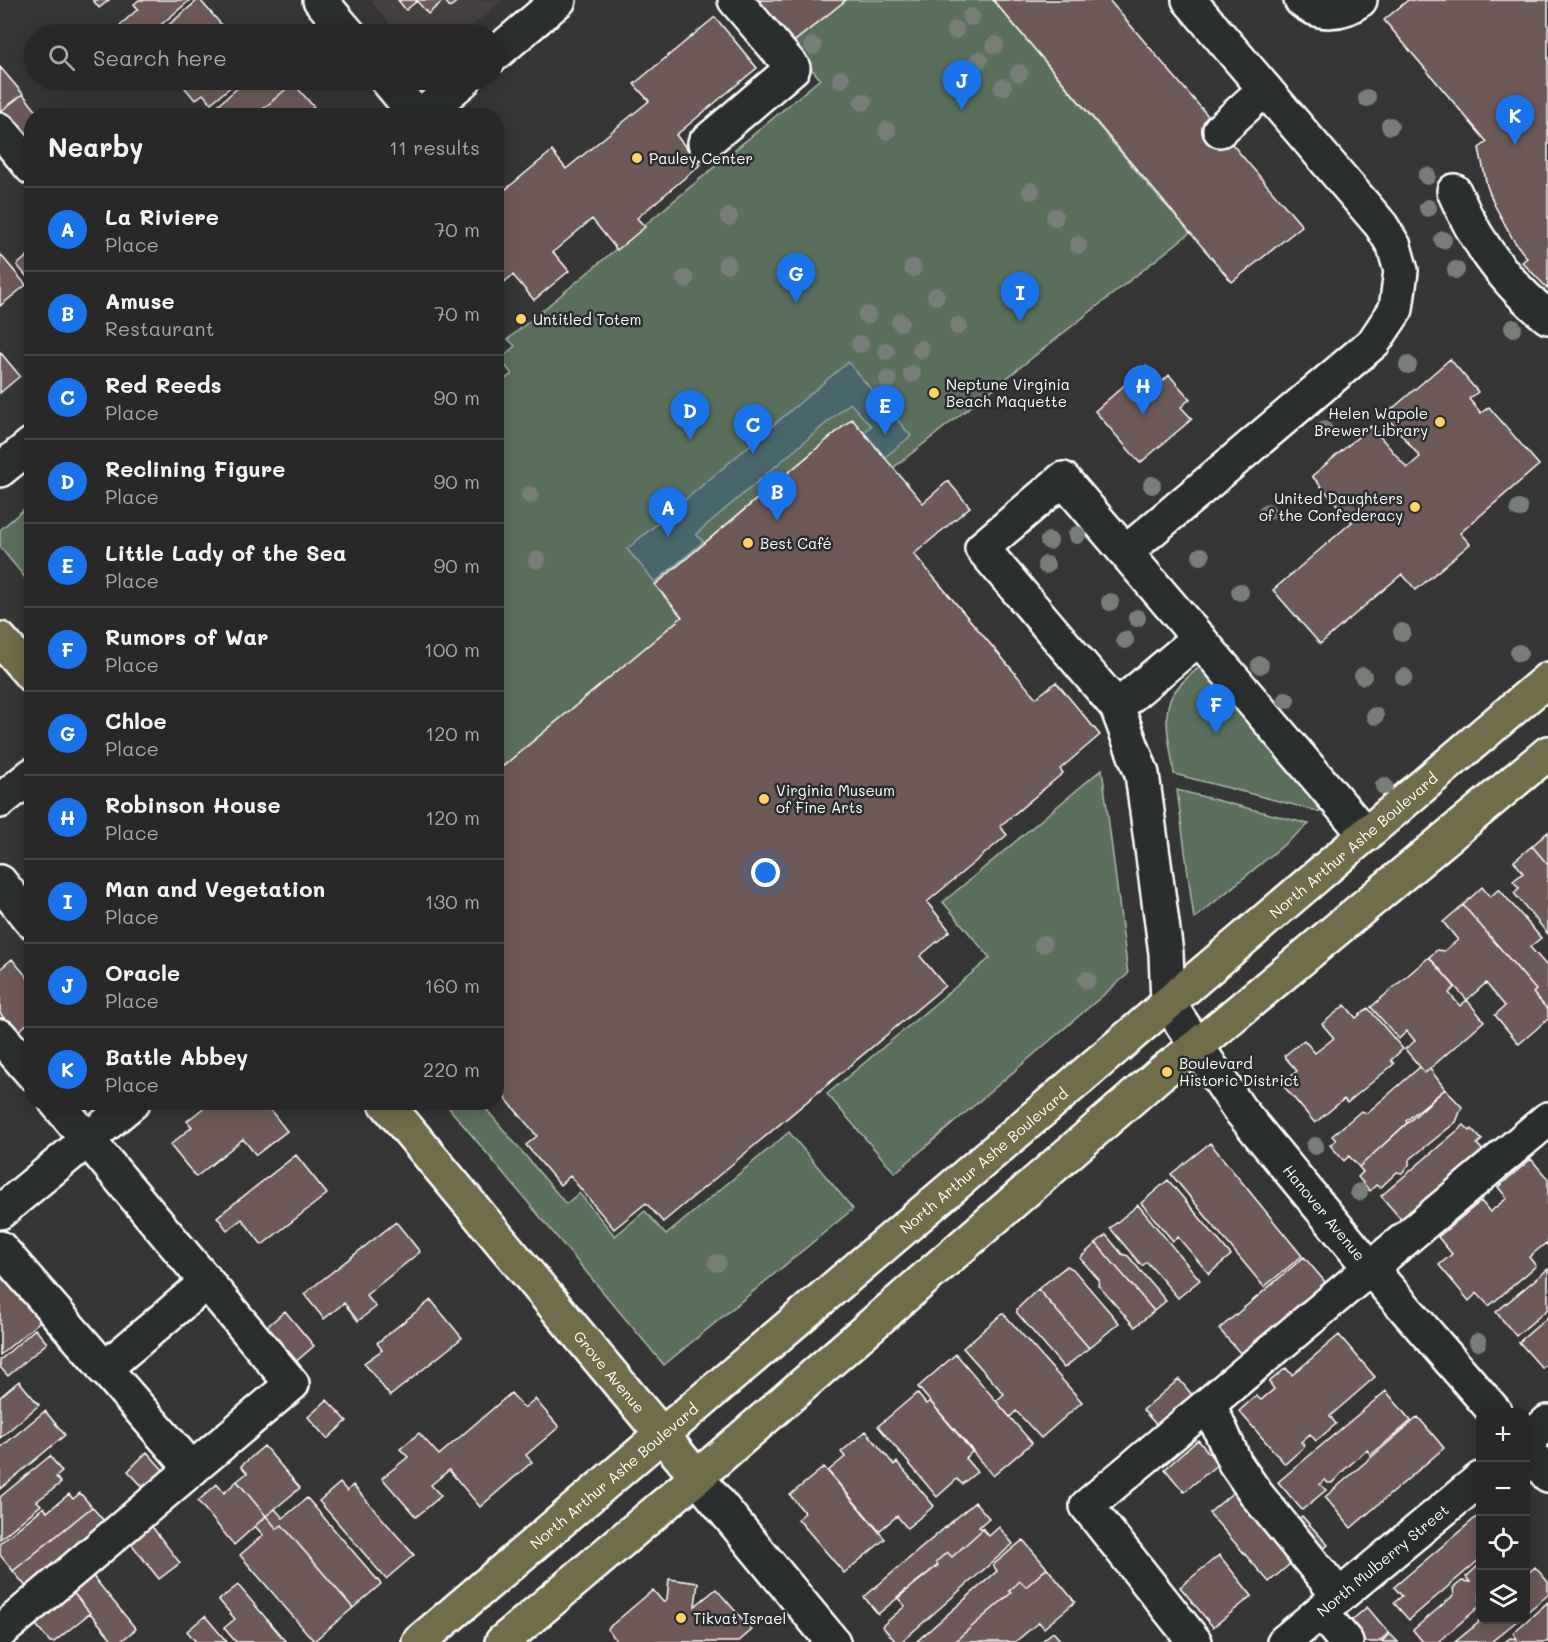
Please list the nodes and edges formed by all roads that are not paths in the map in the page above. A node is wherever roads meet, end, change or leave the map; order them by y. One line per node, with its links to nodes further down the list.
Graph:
1 (320, 0): 7 (street)
2 (559, 0): 8 (street)
3 (735, 0): 16 (street)
4 (1189, 0): 9 (street)
5 (1301, 0): 6 (street)
6 (1360, 0)
7 (340, 24)
8 (504, 47)
9 (1264, 89): 15 (street); 22 (street)
10 (396, 90): 12 (street)
11 (452, 90): 13 (street)
12 (412, 108)
13 (429, 108)
14 (0, 130): 17 (street)
15 (1220, 130)
16 (705, 143)
17 (24, 158)
18 (1454, 191): 19 (street)
19 (1548, 317)
20 (24, 450): 21 (street)
21 (0, 470)
22 (1125, 552): 23 (street); 27 (street)
23 (1199, 638): 27 (street); 31 (street)
24 (0, 639): 25 (main road)
25 (24, 667)
26 (1548, 679): 31 (main road, North Arthur Ashe Boulevard)
27 (1118, 707): 34 (street)
28 (1548, 753): 36 (main road)
29 (24, 782): 30 (street)
30 (0, 801)
31 (1366, 835): 34 (main road, North Arthur Ashe Boulevard)
32 (0, 882): 33 (street)
33 (24, 912)
34 (1168, 1003): 36 (street, Hanover Avenue); 51 (main road, North Arthur Ashe Boulevard)
35 (0, 1036): 37 (street)
36 (1197, 1046): 45 (street, Hanover Avenue); 56 (main road)
37 (24, 1064)
38 (63, 1110): 42 (street)
39 (123, 1110): 42 (street)
40 (393, 1110): 51 (main road, Grove Avenue)
41 (1548, 1119): 45 (street)
42 (87, 1139): 43 (street); 46 (street)
43 (0, 1212)
44 (0, 1248): 47 (street)
45 (1371, 1269): 48 (street); 49 (street, Hanover Avenue)
46 (207, 1282): 47 (street); 54 (street)
47 (104, 1369): 54 (street)
48 (1209, 1404): 58 (street); 63 (street)
49 (1491, 1408)
50 (1548, 1422): 52 (street)
51 (662, 1435): 56 (main road, Grove Avenue); 60 (main road, North Arthur Ashe Boulevard)
52 (1530, 1438)
53 (1530, 1453): 55 (street)
54 (192, 1470): 59 (street)
55 (1548, 1475)
56 (697, 1477): 61 (main road); 62 (street, Grove Avenue)
57 (1476, 1482): 58 (street, North Mulberry Street)
58 (1330, 1604): 64 (street, North Mulberry Street); 65 (street)
59 (0, 1632)
60 (419, 1642)
61 (502, 1642)
62 (833, 1642)
63 (1195, 1642)
64 (1284, 1642)
65 (1346, 1642)

